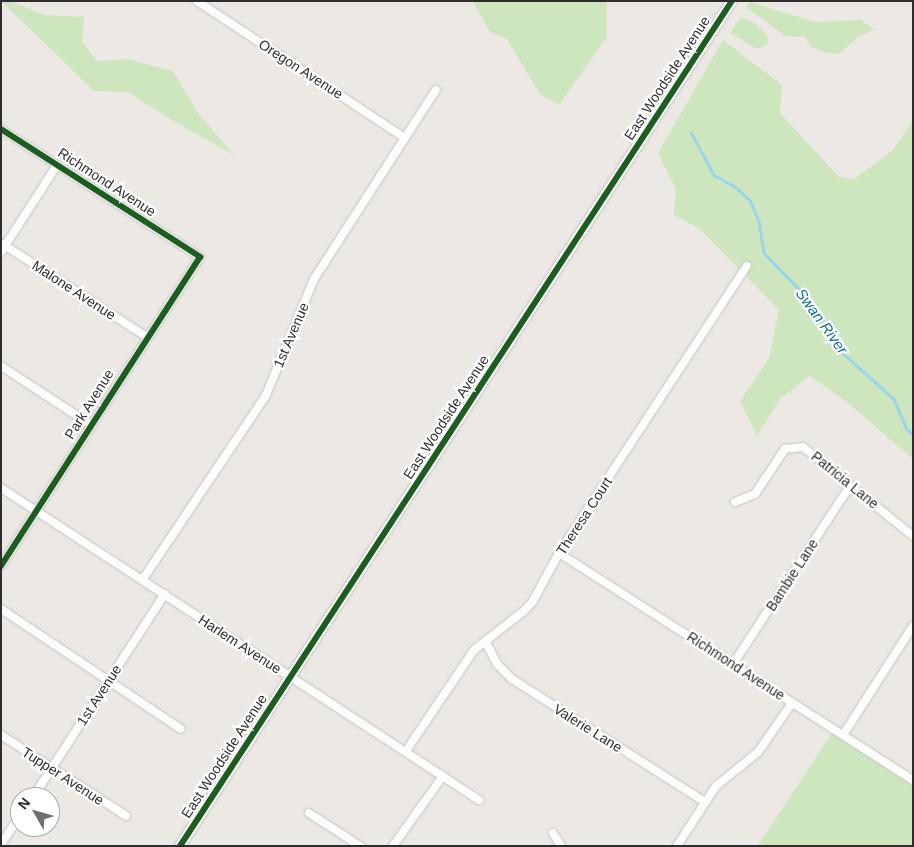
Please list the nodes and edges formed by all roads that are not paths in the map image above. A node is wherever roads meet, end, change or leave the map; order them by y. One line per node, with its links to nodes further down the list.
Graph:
1 (197, 1): 5 (street, Oregon Avenue)
2 (732, 1): 26 (main road, East Woodside Avenue)
3 (436, 90): 5 (street, 1st Avenue)
4 (1, 128): 6 (street, Richmond Avenue)
5 (405, 138): 20 (street, 1st Avenue)
6 (57, 165): 7 (street); 8 (street, Richmond Avenue)
7 (3, 247): 10 (street, Malone Avenue)
8 (200, 257): 10 (street, Park Avenue)
9 (747, 266): 18 (street, Theresa Court)
10 (147, 337): 12 (street, Park Avenue)
11 (1, 366): 12 (street)
12 (91, 425): 16 (street, Park Avenue)
13 (850, 486): 15 (street, Patricia Lane); 17 (street, Patricia Lane); 25 (street, Bambie Lane)
14 (1, 488): 16 (street, Harlem Avenue)
15 (735, 502)
16 (37, 511): 19 (street, Park Avenue); 20 (street, Harlem Avenue)
17 (913, 536)
18 (559, 553): 24 (street, Theresa Court); 25 (street, Richmond Avenue)
19 (1, 566)
20 (143, 580): 21 (street, Harlem Avenue)
21 (165, 594): 26 (street, Harlem Avenue); 27 (street, 1st Avenue)
22 (1, 609): 27 (street)
23 (913, 626): 30 (street)
24 (485, 641): 32 (street, Theresa Court); 38 (street, Valerie Lane)
25 (734, 664): 28 (street, Richmond Avenue)
26 (290, 677): 32 (street, Harlem Avenue); 44 (main road, East Woodside Avenue)
27 (108, 681): 29 (street); 33 (street, 1st Avenue)
28 (792, 703): 30 (street, Richmond Avenue); 38 (street)
29 (181, 729)
30 (843, 734): 35 (street, Richmond Avenue)
31 (1, 735): 33 (street, Tupper Avenue)
32 (406, 751): 34 (street, Harlem Avenue)
33 (52, 769): 36 (street, 1st Avenue); 40 (street, Tupper Avenue)
34 (443, 776): 37 (street, Harlem Avenue); 46 (street)
35 (913, 780)
36 (40, 787)
37 (479, 800)
38 (705, 802): 48 (street)
39 (309, 814): 45 (street)
40 (126, 816)
41 (10, 831): 43 (street)
42 (553, 833): 47 (street)
43 (1, 844)
44 (180, 846)
45 (360, 846)
46 (393, 846)
47 (561, 846)
48 (677, 846)

